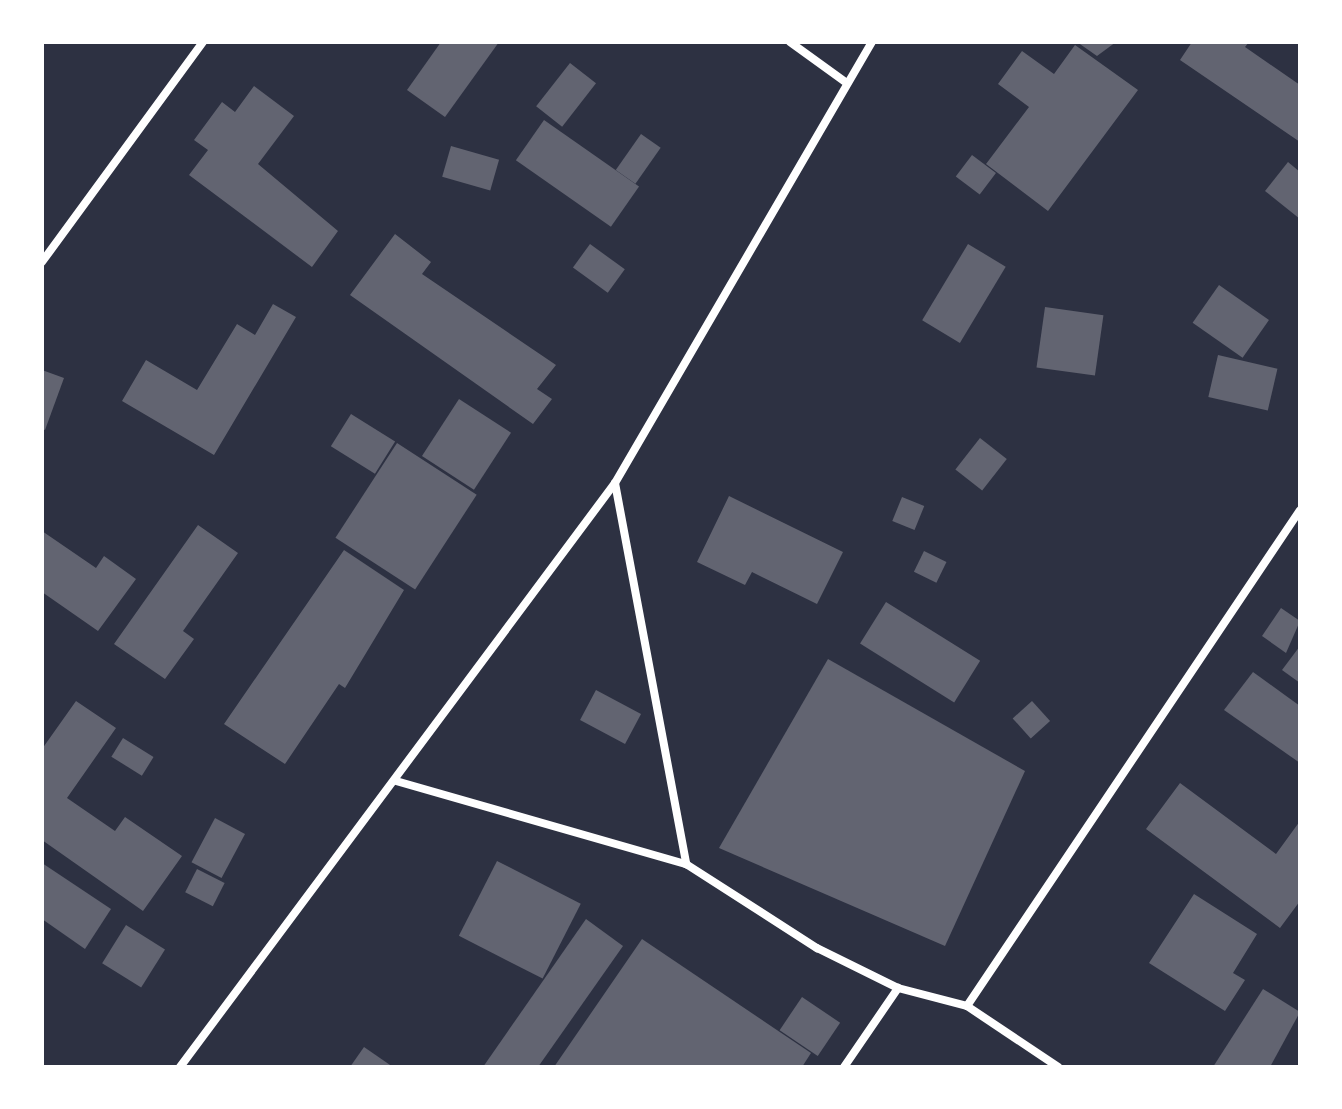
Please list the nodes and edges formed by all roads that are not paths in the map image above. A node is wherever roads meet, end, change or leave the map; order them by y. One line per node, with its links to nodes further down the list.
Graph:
1 (203, 42): 5 (street)
2 (790, 42): 4 (street)
3 (872, 42): 4 (street)
4 (844, 81): 6 (street)
5 (42, 262)
6 (615, 483): 8 (street); 9 (street)
7 (1300, 510): 11 (street)
8 (396, 781): 9 (street); 12 (street)
9 (686, 864): 10 (street)
10 (898, 988): 11 (street); 13 (street)
11 (967, 1006): 14 (street)
12 (180, 1067)
13 (844, 1067)
14 (1058, 1067)

